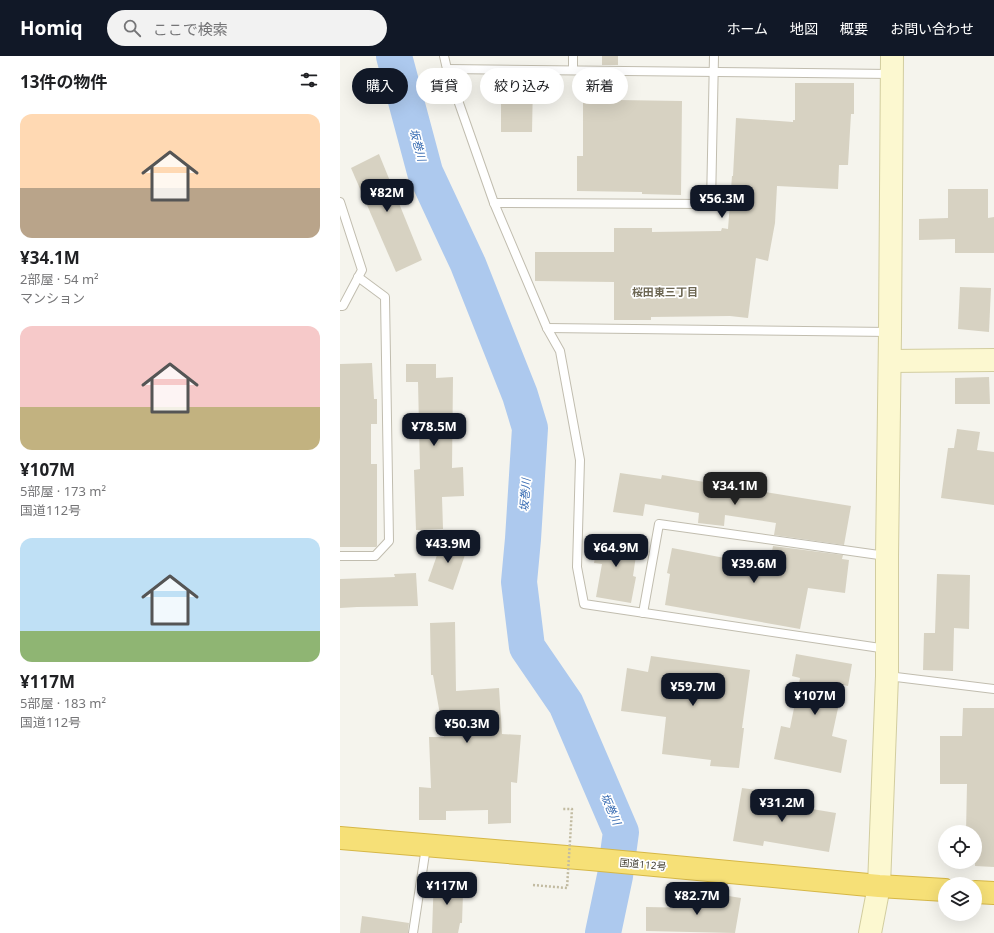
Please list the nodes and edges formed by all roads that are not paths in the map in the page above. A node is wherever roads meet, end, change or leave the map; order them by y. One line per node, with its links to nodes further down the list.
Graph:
1 (444, 56): 5 (lane)
2 (573, 56): 6 (lane)
3 (714, 56): 10 (lane)
4 (892, 65): 10 (lane); 17 (street)
5 (447, 68)
6 (573, 68)
7 (472, 69): 8 (lane)
8 (572, 70)
9 (628, 71): 10 (lane)
10 (714, 73): 13 (lane)
11 (459, 104): 13 (lane)
12 (340, 202): 14 (lane)
13 (494, 203): 16 (lane)
14 (358, 277): 15 (lane); 20 (lane)
15 (340, 306)
16 (547, 328): 17 (lane); 22 (lane)
17 (890, 332): 19 (street)
18 (994, 360): 19 (street)
19 (890, 361): 21 (street)
20 (340, 556)
21 (887, 556): 22 (lane); 23 (street)
22 (642, 613): 23 (lane)
23 (887, 649): 24 (street)
24 (887, 676): 25 (lane); 28 (street)
25 (994, 689)
26 (340, 838): 27 (highway, 国道112号)
27 (426, 846): 28 (highway, 国道112号); 32 (lane)
28 (879, 886): 29 (highway, 国道112号); 33 (street)
29 (938, 890)
30 (982, 892): 31 (highway)
31 (994, 893)
32 (413, 933)
33 (870, 933)

